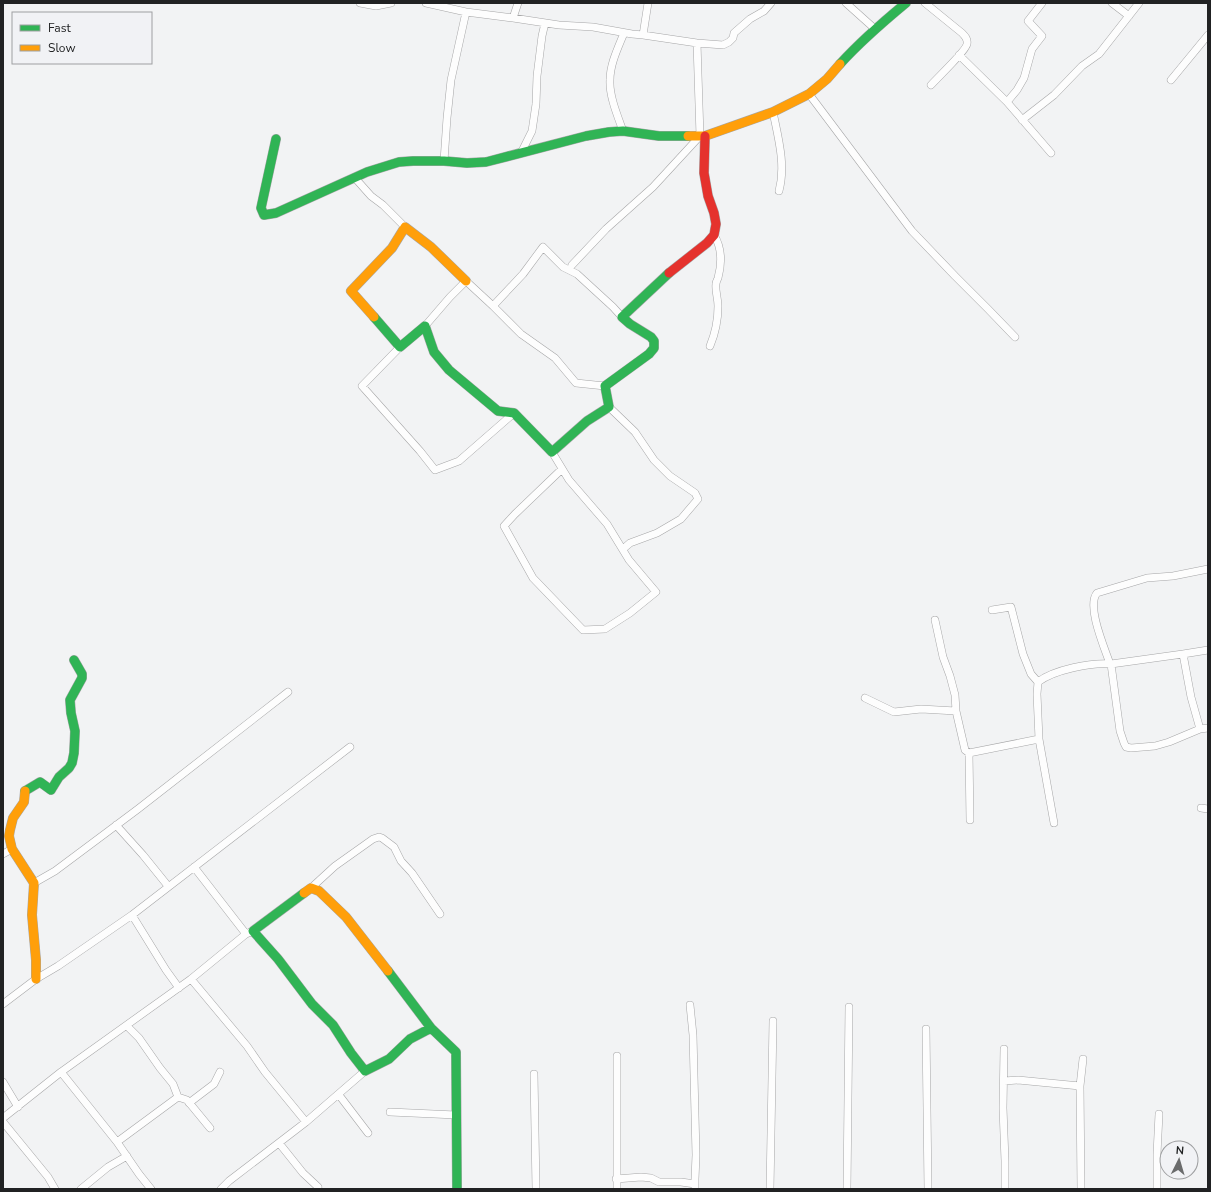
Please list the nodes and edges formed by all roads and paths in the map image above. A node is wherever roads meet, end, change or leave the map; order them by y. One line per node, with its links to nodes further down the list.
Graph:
1 (360, 3): 2 (street)
2 (391, 3)
3 (426, 3): 13 (street)
4 (518, 3): 15 (street)
5 (648, 3): 19 (street)
6 (771, 3): 21 (street)
7 (846, 3): 17 (street)
8 (906, 3): 17 (street)
9 (924, 3): 22 (street)
10 (1042, 3): 26 (street)
11 (1112, 3): 14 (street)
12 (1139, 3): 14 (street)
13 (466, 12): 15 (street); 34 (street)
14 (1129, 16): 28 (street)
15 (513, 18): 16 (street)
16 (544, 23): 18 (street); 32 (street)
17 (875, 29): 25 (street)
18 (624, 33): 19 (street); 29 (street)
19 (643, 35): 21 (street)
20 (1208, 35): 23 (street)
21 (697, 43): 30 (street)
22 (960, 55): 24 (street); 26 (street)
23 (1171, 80)
24 (931, 85)
25 (809, 94): 27 (street); 44 (street)
26 (1007, 102): 28 (street)
27 (773, 112): 30 (street); 36 (street)
28 (1022, 120): 33 (street)
29 (623, 131): 30 (street); 32 (street)
30 (703, 136): 38 (street); 39 (street)
31 (276, 139): 35 (street)
32 (521, 153): 34 (street)
33 (1051, 153)
34 (444, 161): 35 (street)
35 (355, 178): 37 (street)
36 (778, 191)
37 (405, 227): 40 (street); 46 (street)
38 (714, 235): 42 (street); 45 (street)
39 (572, 265)
40 (466, 281): 41 (street); 43 (street)
41 (493, 306): 42 (street); 47 (street)
42 (622, 317): 47 (street)
43 (425, 326): 46 (street); 49 (street)
44 (1015, 338)
45 (710, 346)
46 (400, 347): 49 (street)
47 (605, 386): 48 (street)
48 (609, 407): 50 (street); 52 (street)
49 (514, 413): 50 (street)
50 (552, 452): 51 (street)
51 (562, 469): 52 (street); 52 (street)
52 (623, 549)
53 (1208, 569): 59 (street)
54 (992, 610): 60 (street)
55 (935, 620): 63 (street)
56 (1208, 650): 57 (street)
57 (1183, 654): 59 (street); 64 (street)
58 (74, 660): 71 (street)
59 (1110, 664): 60 (street); 64 (street)
60 (1038, 682): 65 (street)
61 (288, 692): 70 (street)
62 (865, 698): 63 (street)
63 (956, 711): 67 (street)
64 (1204, 728)
65 (1039, 740): 67 (street); 69 (street)
66 (350, 747): 73 (street)
67 (969, 754): 68 (street)
68 (970, 820)
69 (1054, 824)
70 (116, 825): 74 (street); 75 (street)
71 (12, 849): 72 (street); 74 (street)
72 (3, 854)
73 (194, 867): 75 (street); 79 (street)
74 (34, 883): 81 (street)
75 (168, 886): 78 (street)
76 (311, 888): 77 (street); 79 (street); 88 (street)
77 (440, 914)
78 (132, 915): 81 (street); 82 (street)
79 (250, 932): 80 (street); 93 (street)
80 (192, 979): 82 (street); 109 (street)
81 (36, 980): 83 (street)
82 (179, 988): 87 (street)
83 (3, 1004)
84 (690, 1005): 117 (street)
85 (849, 1007): 126 (street)
86 (773, 1021): 125 (street)
87 (127, 1026): 94 (street); 101 (street)
88 (431, 1028): 93 (street); 106 (street)
89 (926, 1029): 127 (street)
90 (1004, 1049): 97 (street)
91 (617, 1056): 115 (street)
92 (1083, 1059): 99 (street)
93 (365, 1071): 100 (street)
94 (61, 1072): 103 (street); 112 (street)
95 (220, 1072): 102 (street)
96 (534, 1074): 123 (street)
97 (1004, 1081): 99 (street); 128 (street)
98 (3, 1082): 103 (street)
99 (1080, 1086): 129 (street)
100 (338, 1095): 109 (street); 111 (street)
101 (178, 1097): 102 (street); 112 (street)
102 (189, 1103): 110 (street)
103 (18, 1107): 107 (street)
104 (390, 1112): 106 (street)
105 (1159, 1114): 130 (street)
106 (456, 1115): 122 (street)
107 (3, 1118)
108 (3, 1122): 118 (street)
109 (306, 1122): 113 (street)
110 (210, 1128)
111 (368, 1133)
112 (117, 1142): 114 (street)
113 (279, 1143): 116 (street); 121 (street)
114 (127, 1156): 119 (street); 120 (street)
115 (616, 1179): 117 (street); 124 (street)
116 (318, 1186)
117 (695, 1187)
118 (55, 1189)
119 (81, 1189)
120 (151, 1189)
121 (221, 1189)
122 (457, 1189)
123 (536, 1189)
124 (617, 1189)
125 (770, 1189)
126 (847, 1189)
127 (928, 1189)
128 (1005, 1189)
129 (1081, 1189)
130 (1157, 1189)

